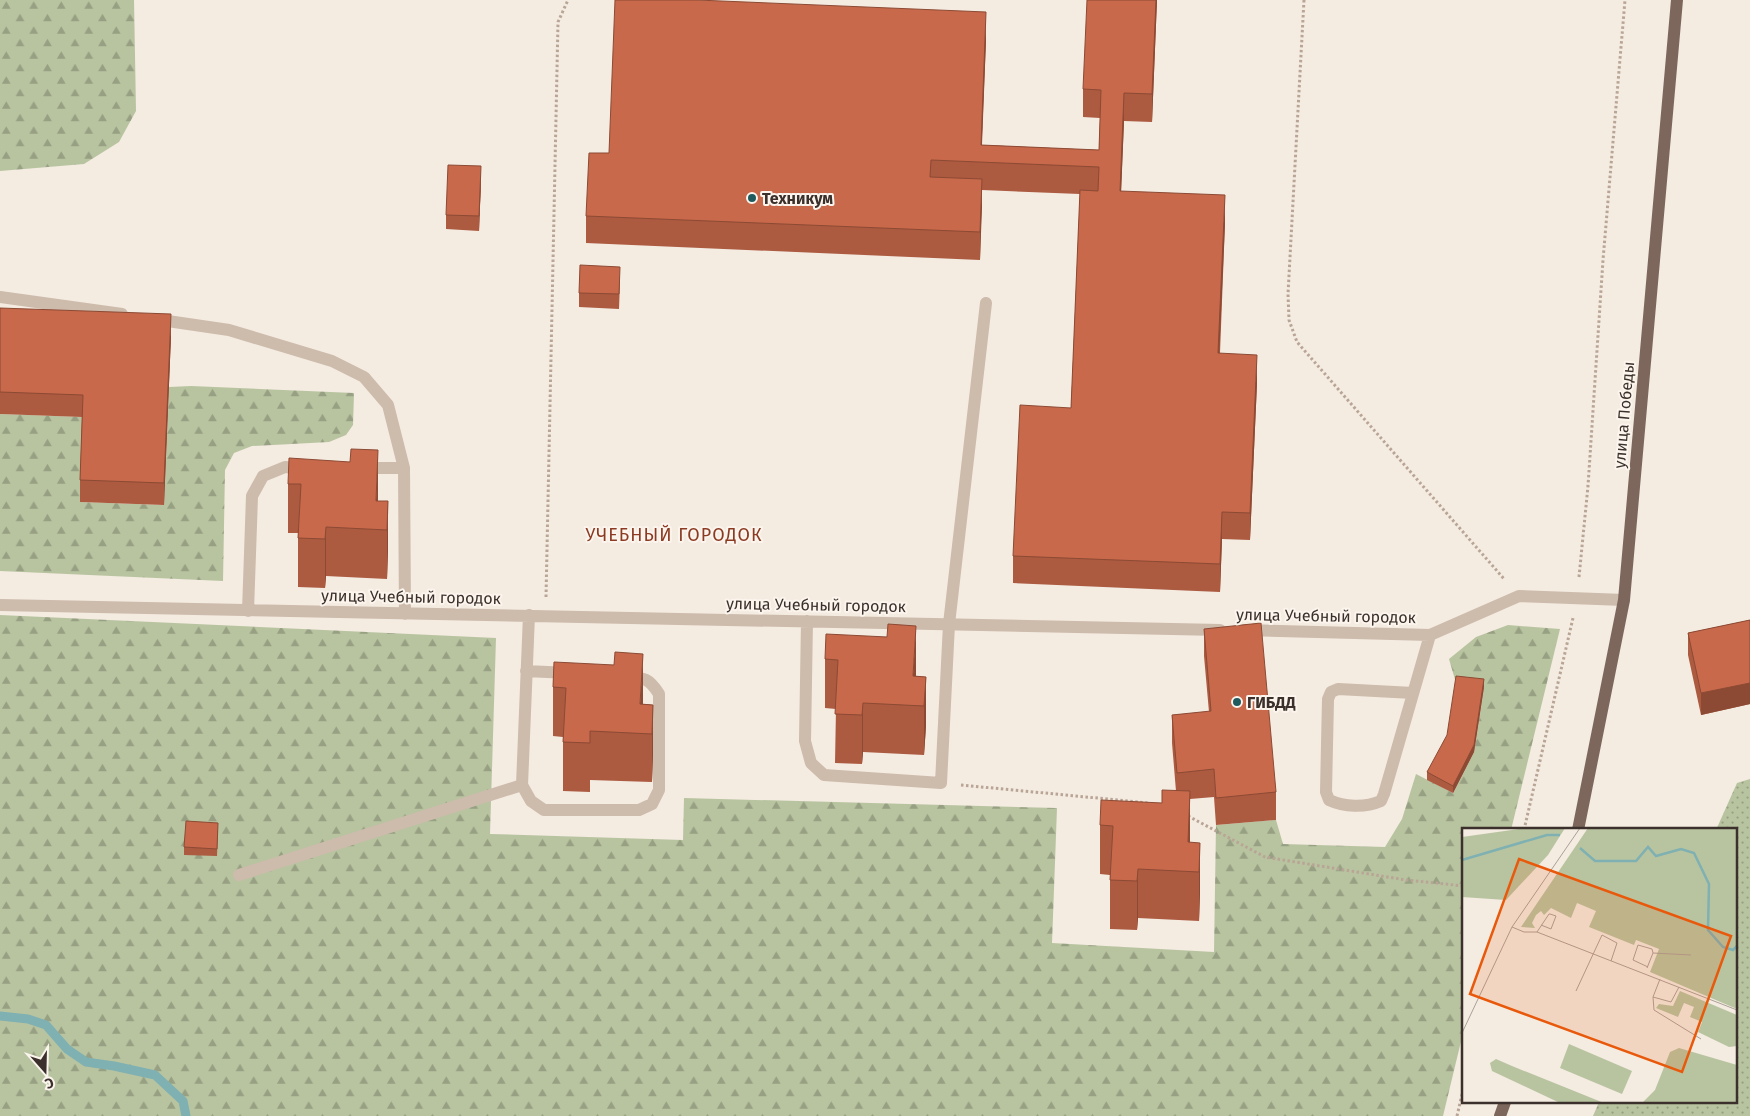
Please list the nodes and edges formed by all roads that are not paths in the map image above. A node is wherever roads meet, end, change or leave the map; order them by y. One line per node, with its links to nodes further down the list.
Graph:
1 (1677, 0): 7 (main road, улица Победы)
2 (0, 297): 6 (lane)
3 (986, 303): 13 (lane)
4 (314, 468): 9 (lane)
5 (344, 468): 6 (lane)
6 (404, 468): 10 (lane)
7 (1624, 600): 14 (lane, улица Учебный городок); 20 (main road, улица Победы)
8 (0, 605): 9 (lane, улица Учебный городок)
9 (248, 611): 10 (lane, улица Учебный городок)
10 (405, 614): 11 (lane, улица Учебный городок)
11 (529, 615): 12 (lane, улица Учебный городок); 15 (lane)
12 (807, 621): 13 (lane, улица Учебный городок); 13 (lane)
13 (949, 624): 14 (lane, улица Учебный городок)
14 (1430, 635): 18 (lane)
15 (526, 671): 16 (lane); 19 (lane)
16 (582, 674)
17 (610, 676): 19 (lane)
18 (1413, 693): 18 (lane)
19 (522, 785): 21 (lane)
20 (1578, 828)
21 (239, 875)
22 (1504, 1104): 23 (main road)
23 (1500, 1116)

